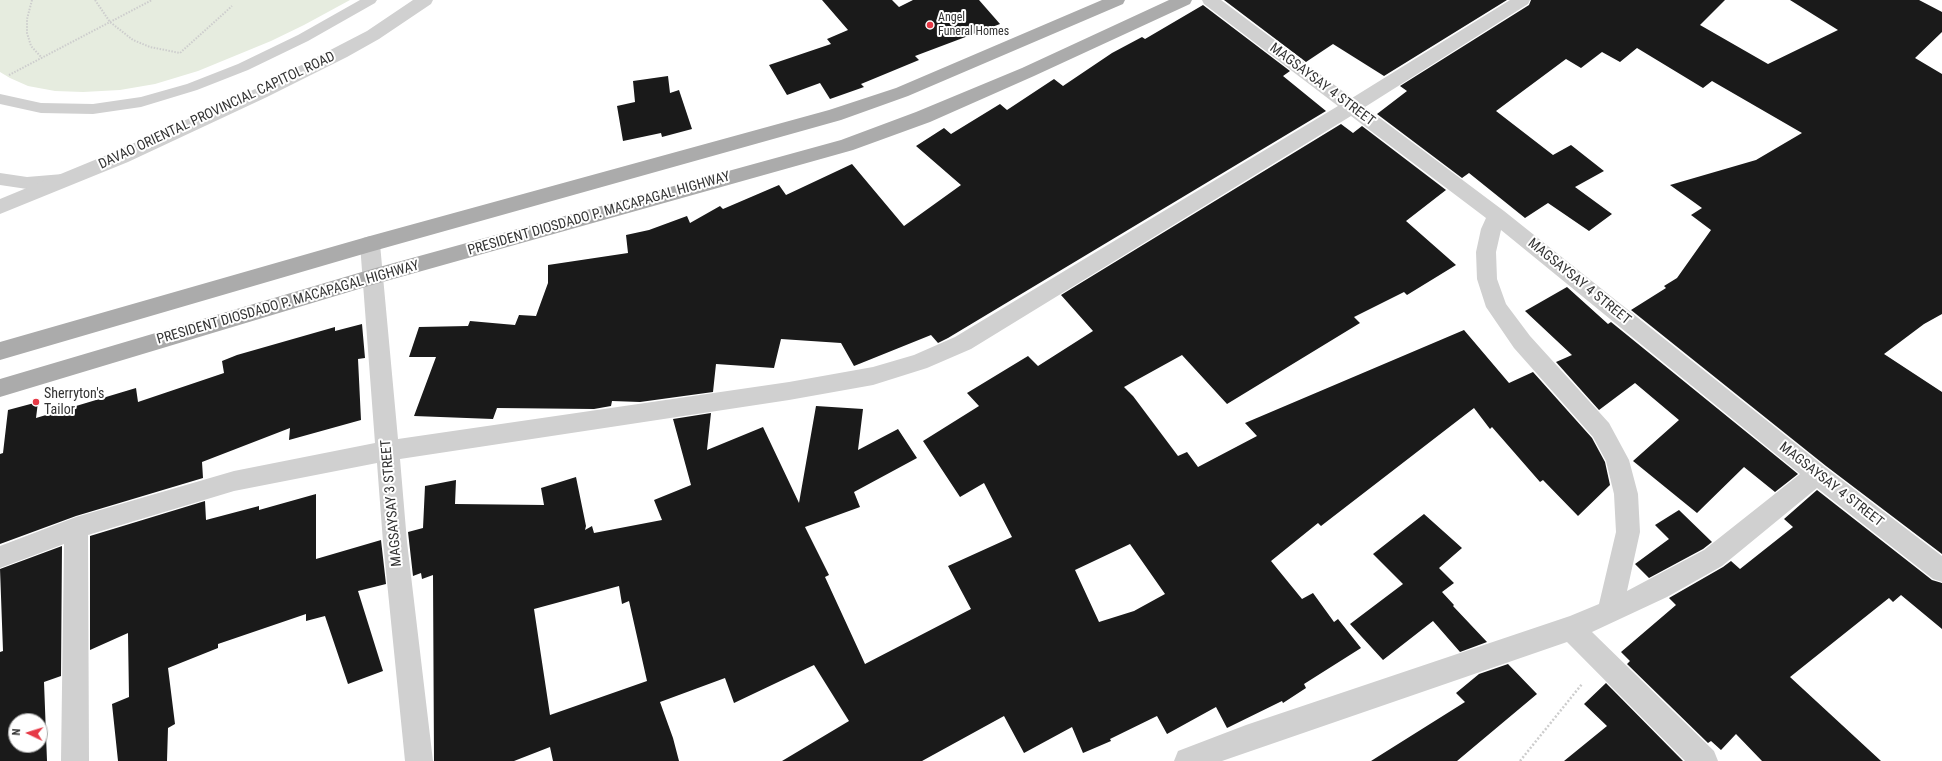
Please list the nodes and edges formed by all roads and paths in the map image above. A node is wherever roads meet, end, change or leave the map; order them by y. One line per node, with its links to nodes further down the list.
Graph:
1 (32, 0): 12 (path)
2 (95, 0): 11 (path)
3 (152, 0): 11 (path)
4 (370, 0): 14 (lane)
5 (426, 0): 17 (street, DAVAO ORIENTAL PROVINCIAL CAPITOL ROAD)
6 (1117, 0): 20 (main road)
7 (1184, 0): 21 (main road, PRESIDENT DIOSDADO P. MACAPAGAL HIGHWAY)
8 (1210, 0): 15 (street, MAGSAYSAY 4 STREET)
9 (1522, 0): 15 (street)
10 (232, 6): 11 (path)
11 (110, 22): 12 (path)
12 (42, 58): 13 (path)
13 (7, 76)
14 (0, 99)
15 (1351, 107): 19 (street, MAGSAYSAY 4 STREET); 24 (street)
16 (0, 179): 17 (lane)
17 (65, 180): 18 (street, DAVAO ORIENTAL PROVINCIAL CAPITOL ROAD)
18 (0, 207)
19 (1497, 216): 25 (street, MAGSAYSAY 4 STREET); 29 (street)
20 (370, 244): 21 (street, MAGSAYSAY 3 STREET); 22 (main road)
21 (372, 277): 23 (main road, PRESIDENT DIOSDADO P. MACAPAGAL HIGHWAY); 24 (street, MAGSAYSAY 3 STREET)
22 (0, 351)
23 (0, 388)
24 (387, 451): 26 (street); 33 (street, MAGSAYSAY 3 STREET)
25 (1817, 474): 28 (street, MAGSAYSAY 4 STREET); 29 (street)
26 (76, 528): 27 (street); 32 (street)
27 (0, 557)
28 (1942, 571)
29 (1610, 612): 30 (street)
30 (1572, 628): 31 (street); 34 (street)
31 (1603, 659): 35 (path); 36 (street)
32 (75, 761)
33 (419, 761)
34 (1188, 761)
35 (1520, 761)
36 (1704, 761)

